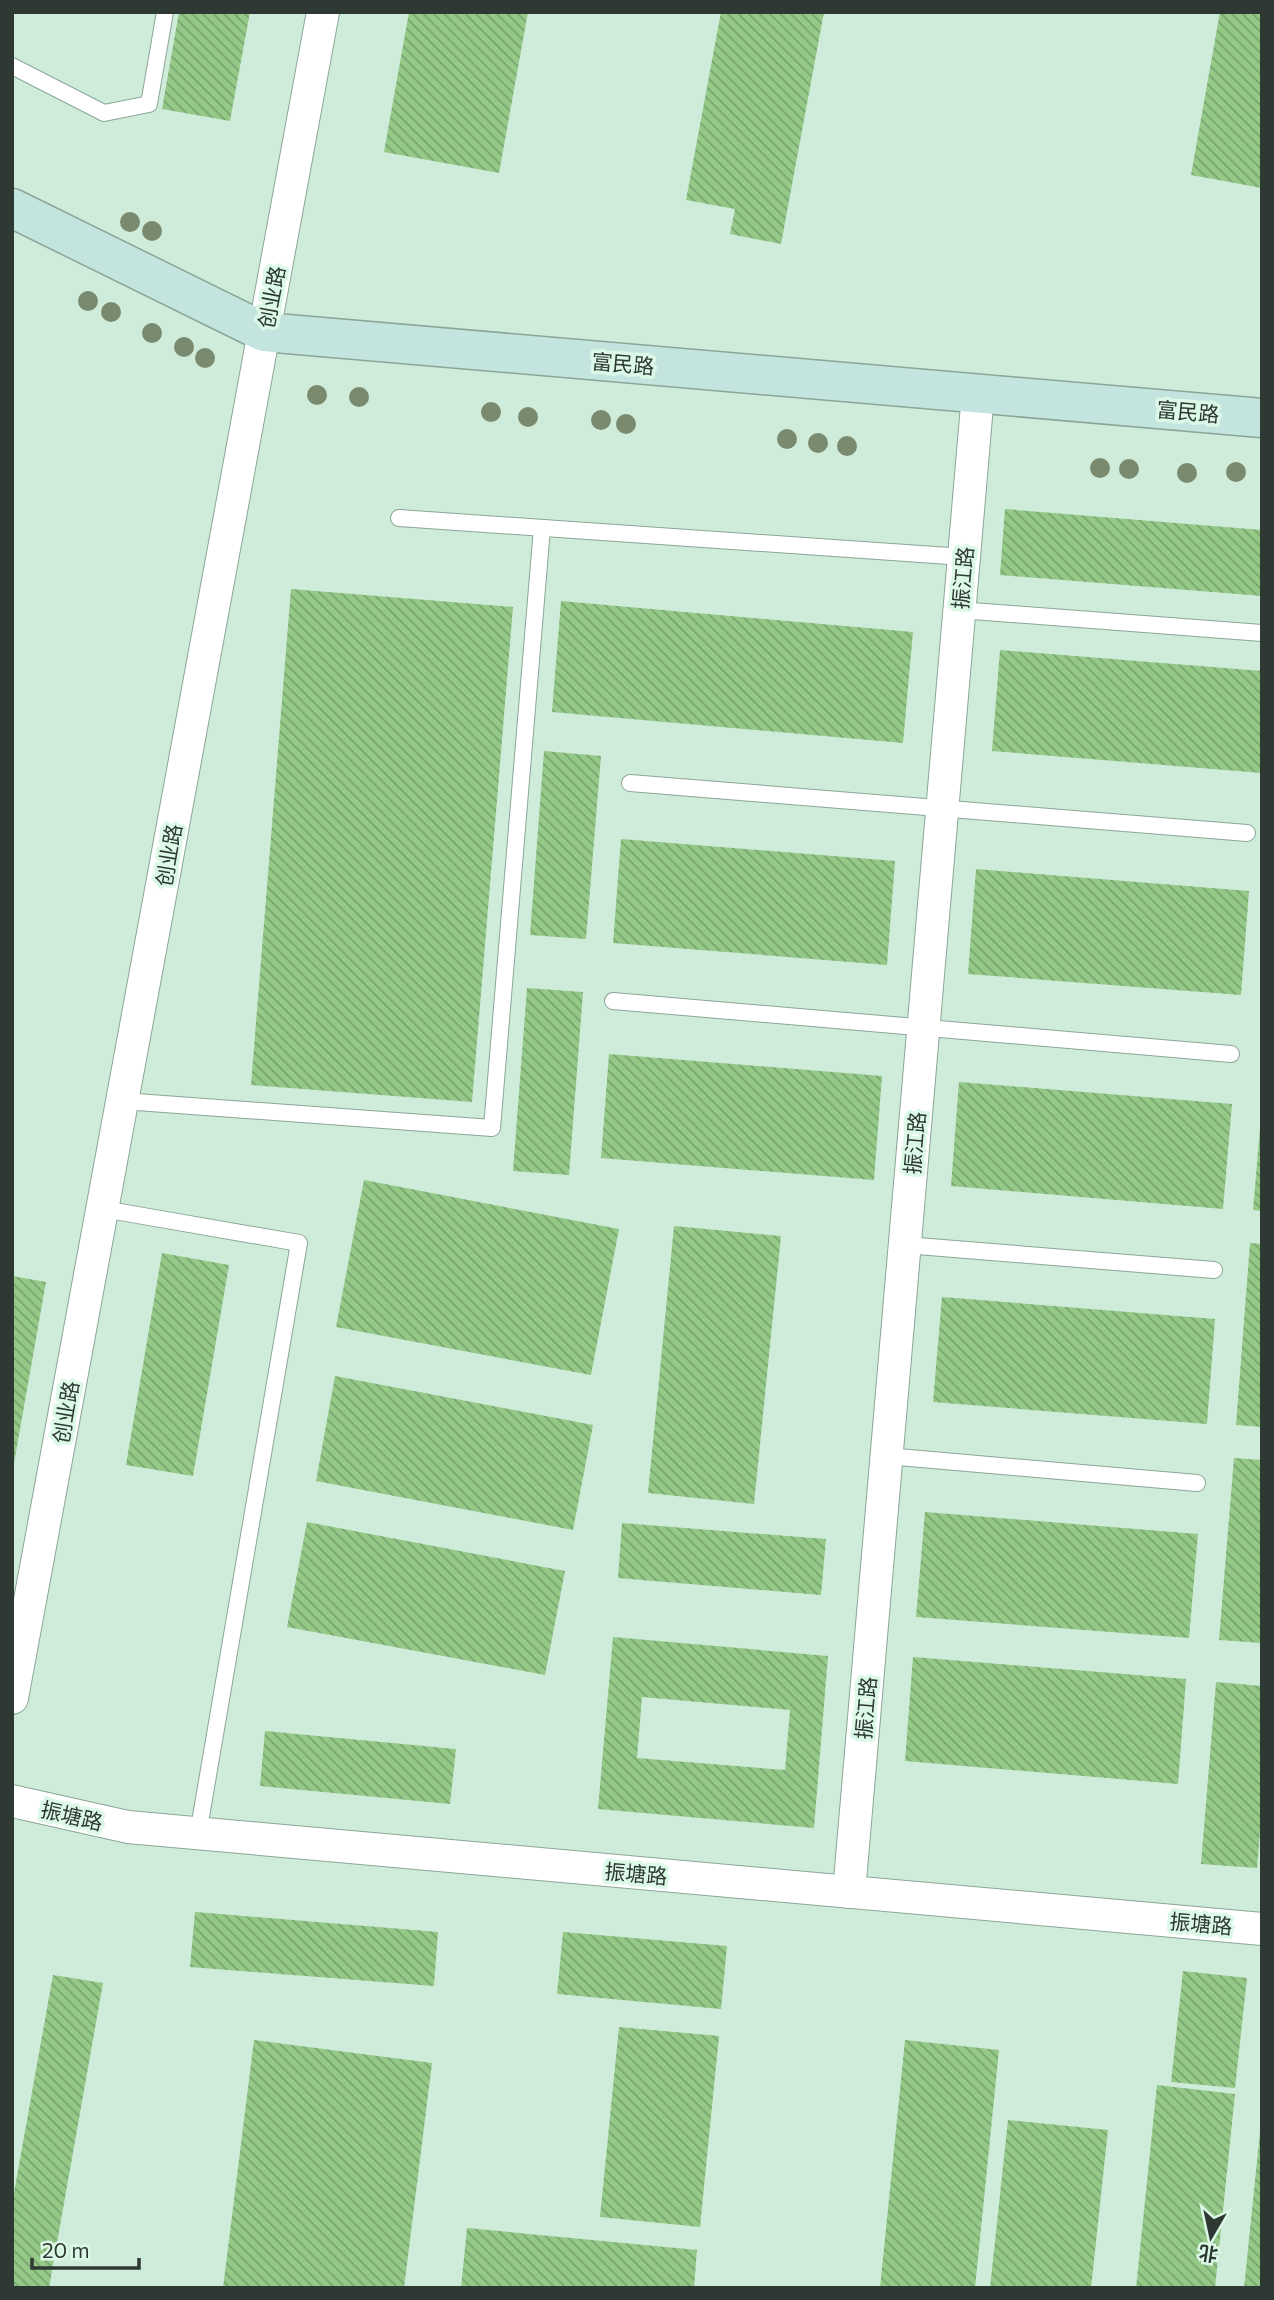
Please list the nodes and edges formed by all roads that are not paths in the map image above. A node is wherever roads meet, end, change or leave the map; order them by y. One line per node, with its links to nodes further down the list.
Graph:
1 (165, 12): 3 (lane)
2 (323, 12): 5 (street, 创业路)
3 (12, 66)
4 (14, 213): 5 (street, 富民路)
5 (264, 332): 6 (street, 富民路); 19 (street, 创业路)
6 (978, 394): 7 (street, 富民路); 10 (street, 振江路)
7 (1262, 418)
8 (399, 519): 9 (lane)
9 (542, 528): 10 (lane); 19 (lane)
10 (964, 557): 11 (street, 振江路)
11 (959, 610): 12 (lane); 14 (street, 振江路)
12 (1262, 633)
13 (630, 783): 14 (lane)
14 (942, 808): 15 (lane); 17 (street, 振江路)
15 (1247, 833)
16 (613, 1001): 17 (lane)
17 (924, 1027): 18 (lane); 21 (street, 振江路)
18 (1231, 1054)
19 (122, 1101): 20 (street, 创业路)
20 (103, 1209): 25 (street, 创业路); 27 (lane)
21 (905, 1245): 22 (lane); 23 (street, 振江路)
22 (1214, 1270)
23 (887, 1456): 24 (lane); 28 (street, 振江路)
24 (1197, 1483)
25 (12, 1698)
26 (12, 1801): 27 (street, 振塘路)
27 (198, 1834): 28 (street, 振塘路)
28 (849, 1892): 29 (street, 振塘路)
29 (1262, 1929)

